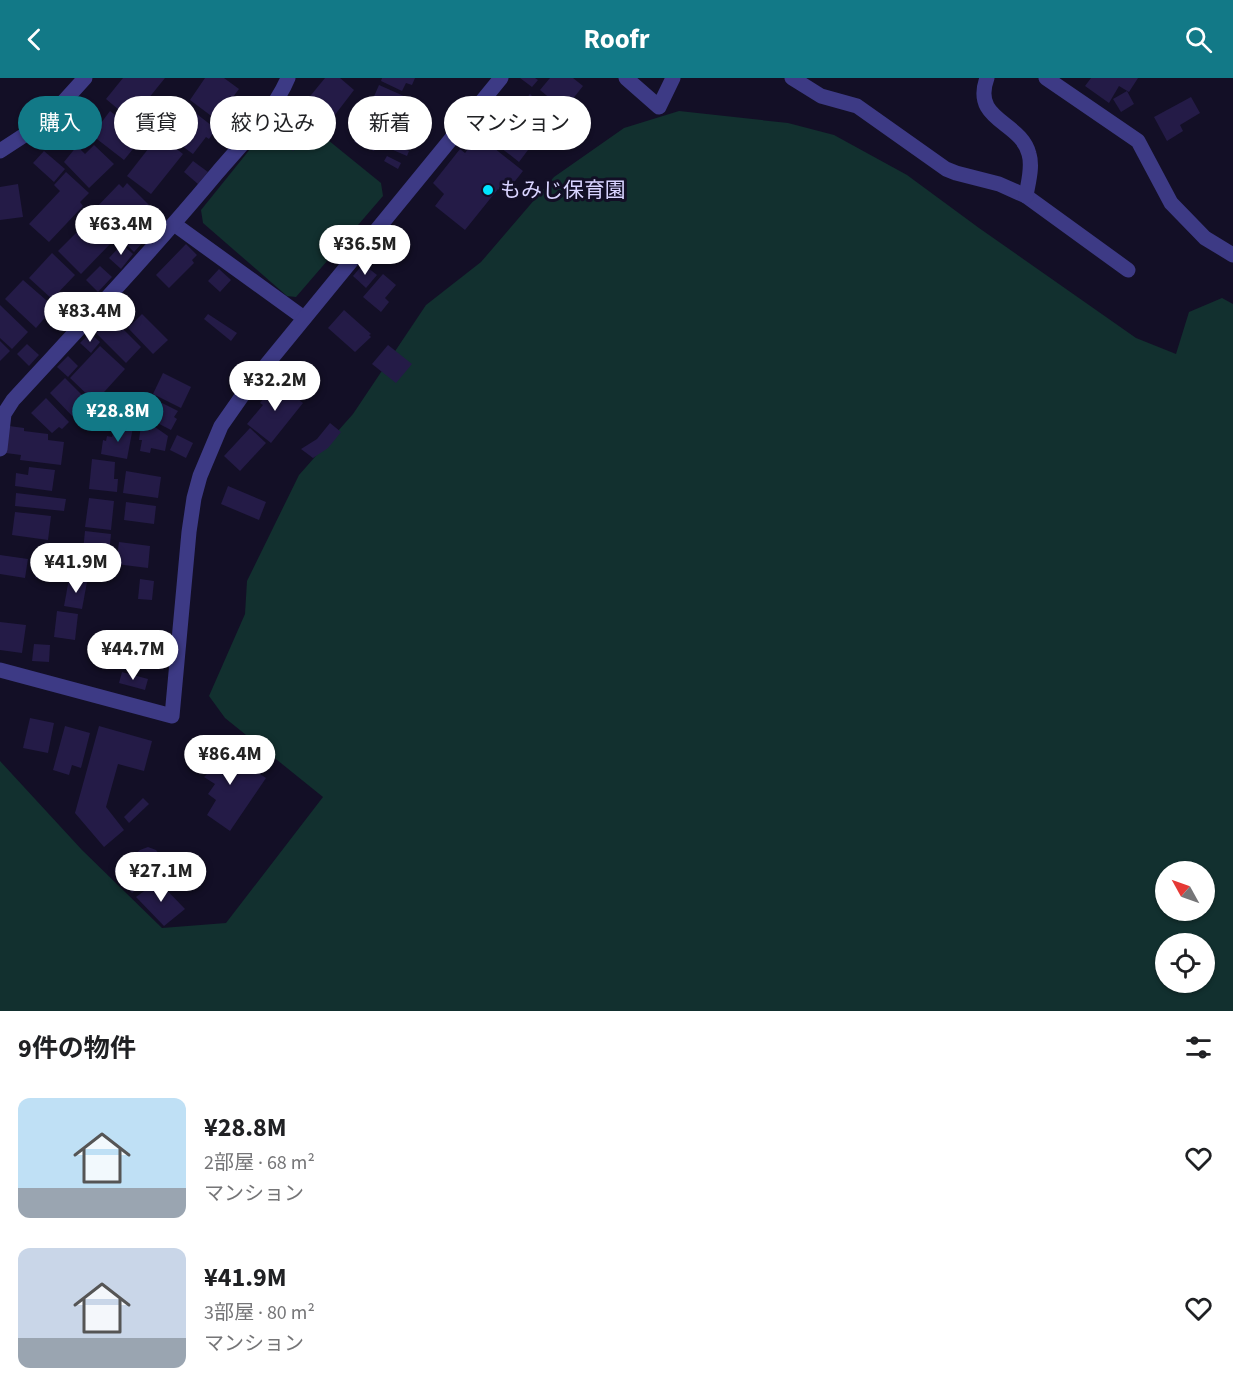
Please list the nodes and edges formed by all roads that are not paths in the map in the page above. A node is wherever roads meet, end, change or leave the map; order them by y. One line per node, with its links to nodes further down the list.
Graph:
1 (85, 78): 9 (street)
2 (288, 78): 11 (street)
3 (501, 78): 14 (street)
4 (626, 78): 5 (street)
5 (674, 78)
6 (792, 78): 10 (street)
7 (987, 78): 10 (street)
8 (1046, 78): 12 (street)
9 (0, 151)
10 (1026, 196): 13 (street)
11 (174, 224): 14 (street); 15 (street)
12 (1233, 255)
13 (1128, 270)
14 (304, 318): 17 (street)
15 (2, 413): 16 (street)
16 (0, 449)
17 (0, 670)

